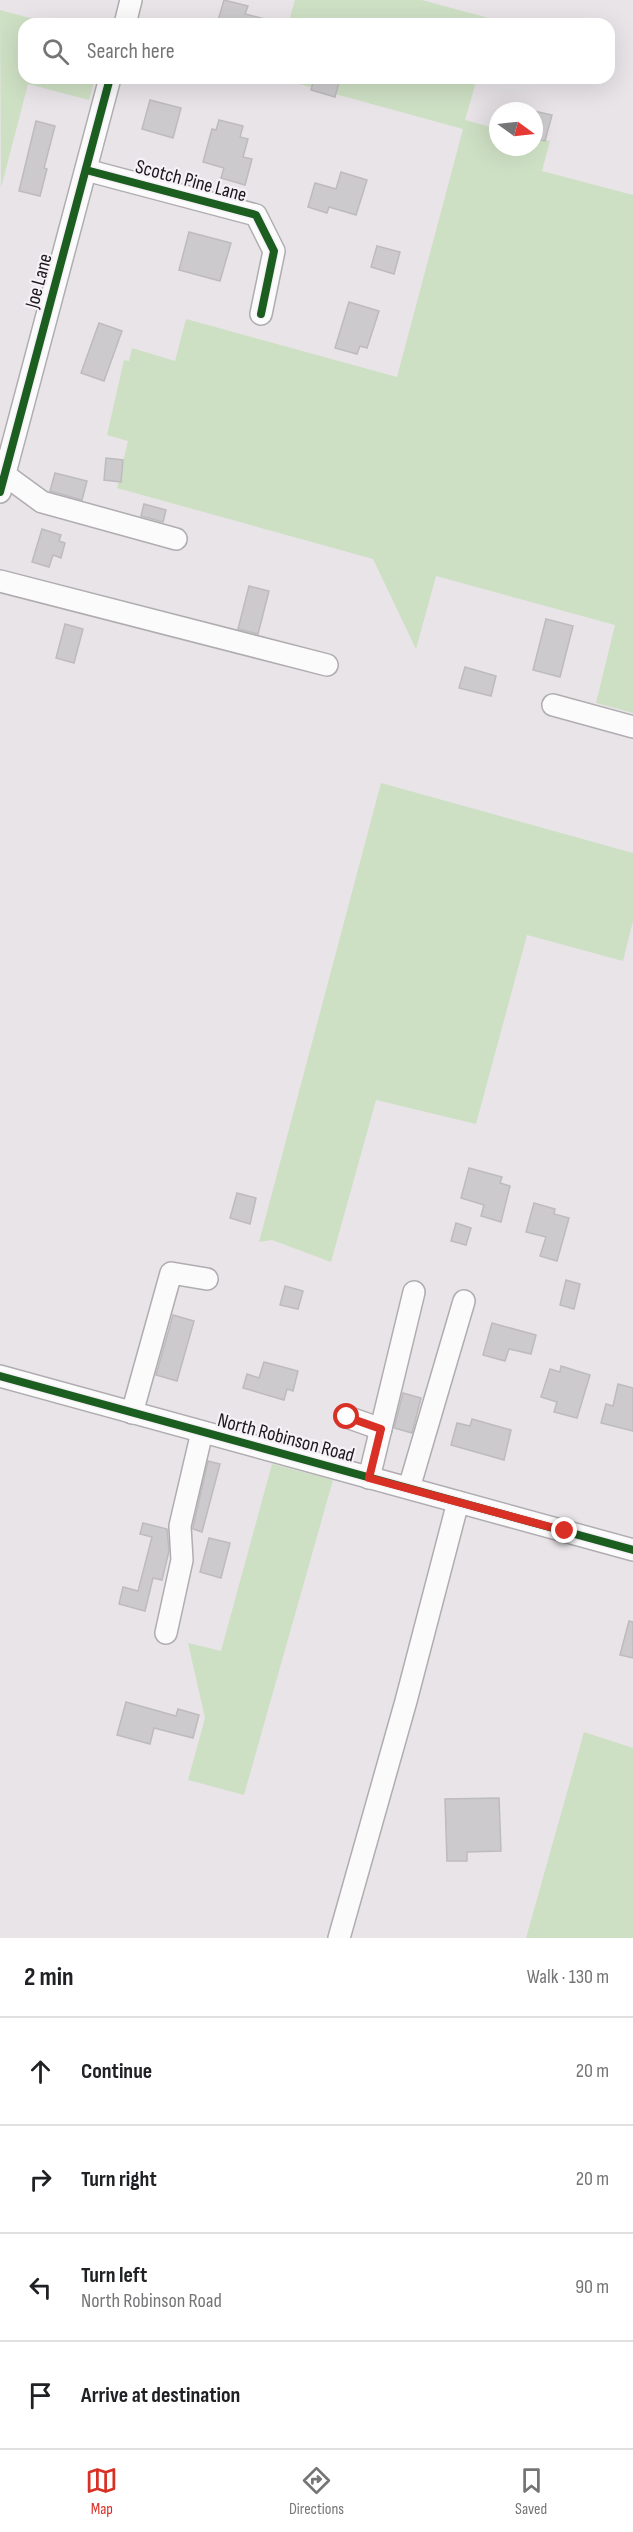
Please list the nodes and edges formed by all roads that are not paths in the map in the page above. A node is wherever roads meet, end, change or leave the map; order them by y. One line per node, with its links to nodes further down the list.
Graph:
1 (131, 0): 2 (street)
2 (126, 18)
3 (108, 84): 4 (street, Joe Lane)
4 (86, 170): 5 (street, Scotch Pine Lane); 6 (street, Joe Lane)
5 (261, 314)
6 (3, 472): 7 (street)
7 (176, 539)
8 (0, 581): 9 (street)
9 (327, 665)
10 (553, 705): 11 (street)
11 (633, 727)
12 (207, 1279): 16 (street)
13 (414, 1292): 18 (street)
14 (464, 1301): 21 (street)
15 (0, 1376): 16 (street, North Robinson Road)
16 (132, 1413): 19 (street, North Robinson Road)
17 (347, 1417): 18 (street)
18 (381, 1429): 20 (street)
19 (202, 1432): 20 (street, North Robinson Road); 24 (street)
20 (369, 1478): 21 (street, North Robinson Road)
21 (409, 1488): 22 (street, North Robinson Road)
22 (459, 1502): 23 (street, North Robinson Road); 25 (street)
23 (633, 1550)
24 (166, 1633)
25 (339, 1938)

